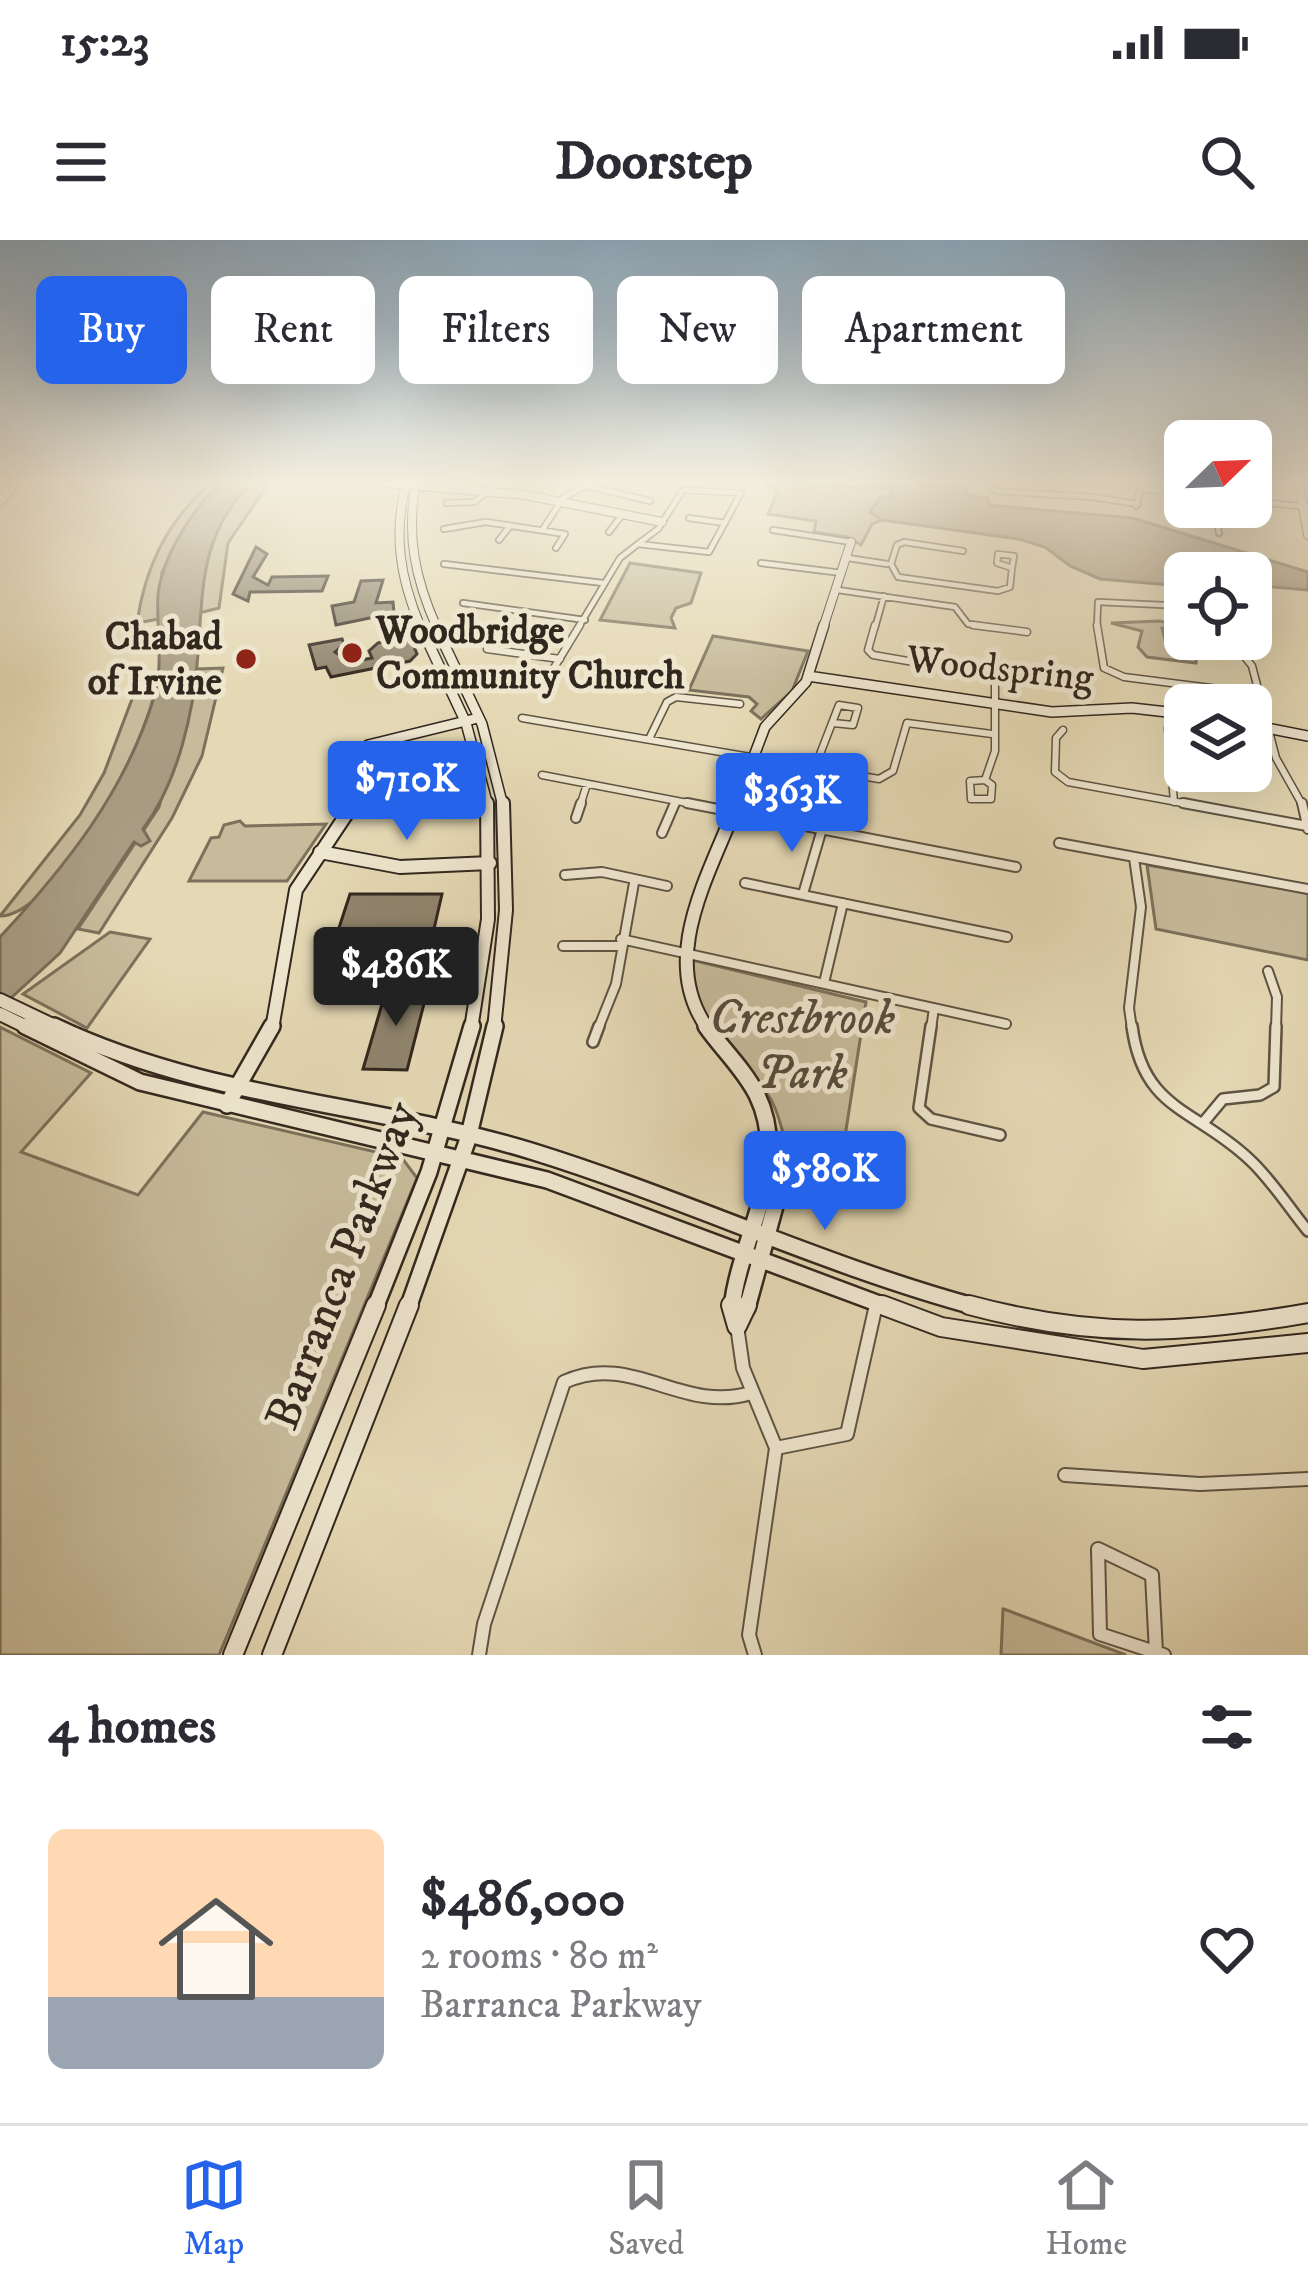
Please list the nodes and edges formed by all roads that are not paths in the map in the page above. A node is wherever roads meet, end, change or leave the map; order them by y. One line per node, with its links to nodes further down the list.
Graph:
1 (395, 549): 20 (main road, Barranca Parkway)
2 (407, 549): 19 (main road, Barranca Parkway)
3 (633, 549): 16 (street)
4 (676, 549): 5 (street)
5 (709, 549)
6 (852, 549): 10 (main road)
7 (895, 549): 13 (street)
8 (951, 549): 9 (street)
9 (964, 551)
10 (854, 559): 13 (street); 15 (main road)
11 (761, 562): 15 (street)
12 (444, 564): 16 (street)
13 (889, 564): 17 (street)
14 (1012, 568): 17 (street)
15 (843, 574): 18 (main road)
16 (603, 583): 25 (street)
17 (947, 584): 23 (street)
18 (838, 590): 21 (street); 29 (main road)
19 (423, 592): 20 (main road); 35 (main road, Barranca Parkway)
20 (409, 595): 37 (main road, Barranca Parkway)
21 (884, 596): 23 (street); 32 (street)
22 (463, 603): 25 (street)
23 (942, 604): 26 (street)
24 (1164, 605): 30 (street)
25 (585, 620): 28 (street)
26 (1027, 632)
27 (487, 649): 28 (street)
28 (560, 659): 31 (street)
29 (808, 676): 32 (main road, Woodspring); 45 (main road)
30 (1190, 684)
31 (543, 686)
32 (994, 703): 34 (main road, Woodspring); 41 (street)
33 (740, 704): 43 (street)
34 (1164, 712)
35 (482, 718): 37 (main road); 84 (main road, Barranca Parkway)
36 (522, 718): 43 (street)
37 (466, 721): 59 (main road); 61 (main road, Barranca Parkway)
38 (832, 723): 38 (street); 46 (street)
39 (1272, 728): 42 (main road)
40 (1063, 730): 52 (street)
41 (992, 734): 46 (street); 48 (street)
42 (1308, 734)
43 (650, 737): 45 (street)
44 (1272, 744): 55 (street)
45 (753, 756): 46 (street); 53 (main road)
46 (814, 767)
47 (542, 776): 49 (street)
48 (986, 780): 48 (street)
49 (587, 784): 51 (street); 54 (street)
50 (1173, 792): 52 (street)
51 (675, 802): 53 (street); 57 (street)
52 (1174, 802): 55 (street)
53 (734, 812): 56 (street); 73 (main road)
54 (576, 818)
55 (1308, 827)
56 (822, 829): 62 (street); 68 (street)
57 (662, 833)
58 (1059, 843): 60 (street)
59 (320, 852): 61 (main road); 80 (main road)
60 (1134, 859): 67 (street); 82 (street)
61 (490, 863): 85 (main road, Barranca Parkway)
62 (1016, 867)
63 (565, 874): 64 (street)
64 (634, 883): 66 (street); 71 (street)
65 (745, 883): 68 (street)
66 (667, 886)
67 (1308, 890)
68 (803, 894): 69 (street)
69 (843, 903): 70 (street); 75 (street)
70 (1007, 937)
71 (621, 943): 72 (street); 73 (street); 79 (street)
72 (563, 946)
73 (683, 952): 75 (street); 88 (main road)
74 (1268, 971): 82 (street)
75 (824, 983): 76 (street)
76 (934, 1008): 78 (street); 83 (street)
77 (4, 1009): 80 (main road); 81 (main road)
78 (1006, 1024)
79 (593, 1042)
80 (239, 1090): 81 (main road); 85 (main road)
81 (227, 1106): 85 (main road)
82 (1203, 1123): 87 (street)
83 (1000, 1135)
84 (468, 1136): 85 (main road); 86 (main road, Barranca Parkway); 88 (main road)
85 (440, 1141): 86 (main road); 99 (main road, Barranca Parkway)
86 (463, 1156): 89 (main road); 100 (main road, Barranca Parkway)
87 (1308, 1231)
88 (757, 1236): 89 (main road); 91 (main road)
89 (752, 1256): 90 (main road); 92 (main road)
90 (876, 1305): 93 (main road); 95 (street)
91 (1308, 1313)
92 (737, 1326): 94 (street)
93 (1308, 1343)
94 (752, 1393): 95 (street); 101 (street)
95 (776, 1448): 102 (street)
96 (1065, 1474): 97 (street)
97 (1308, 1479)
98 (1160, 1654): 98 (street)
99 (233, 1655)
100 (272, 1655)
101 (479, 1655)
102 (755, 1655)

